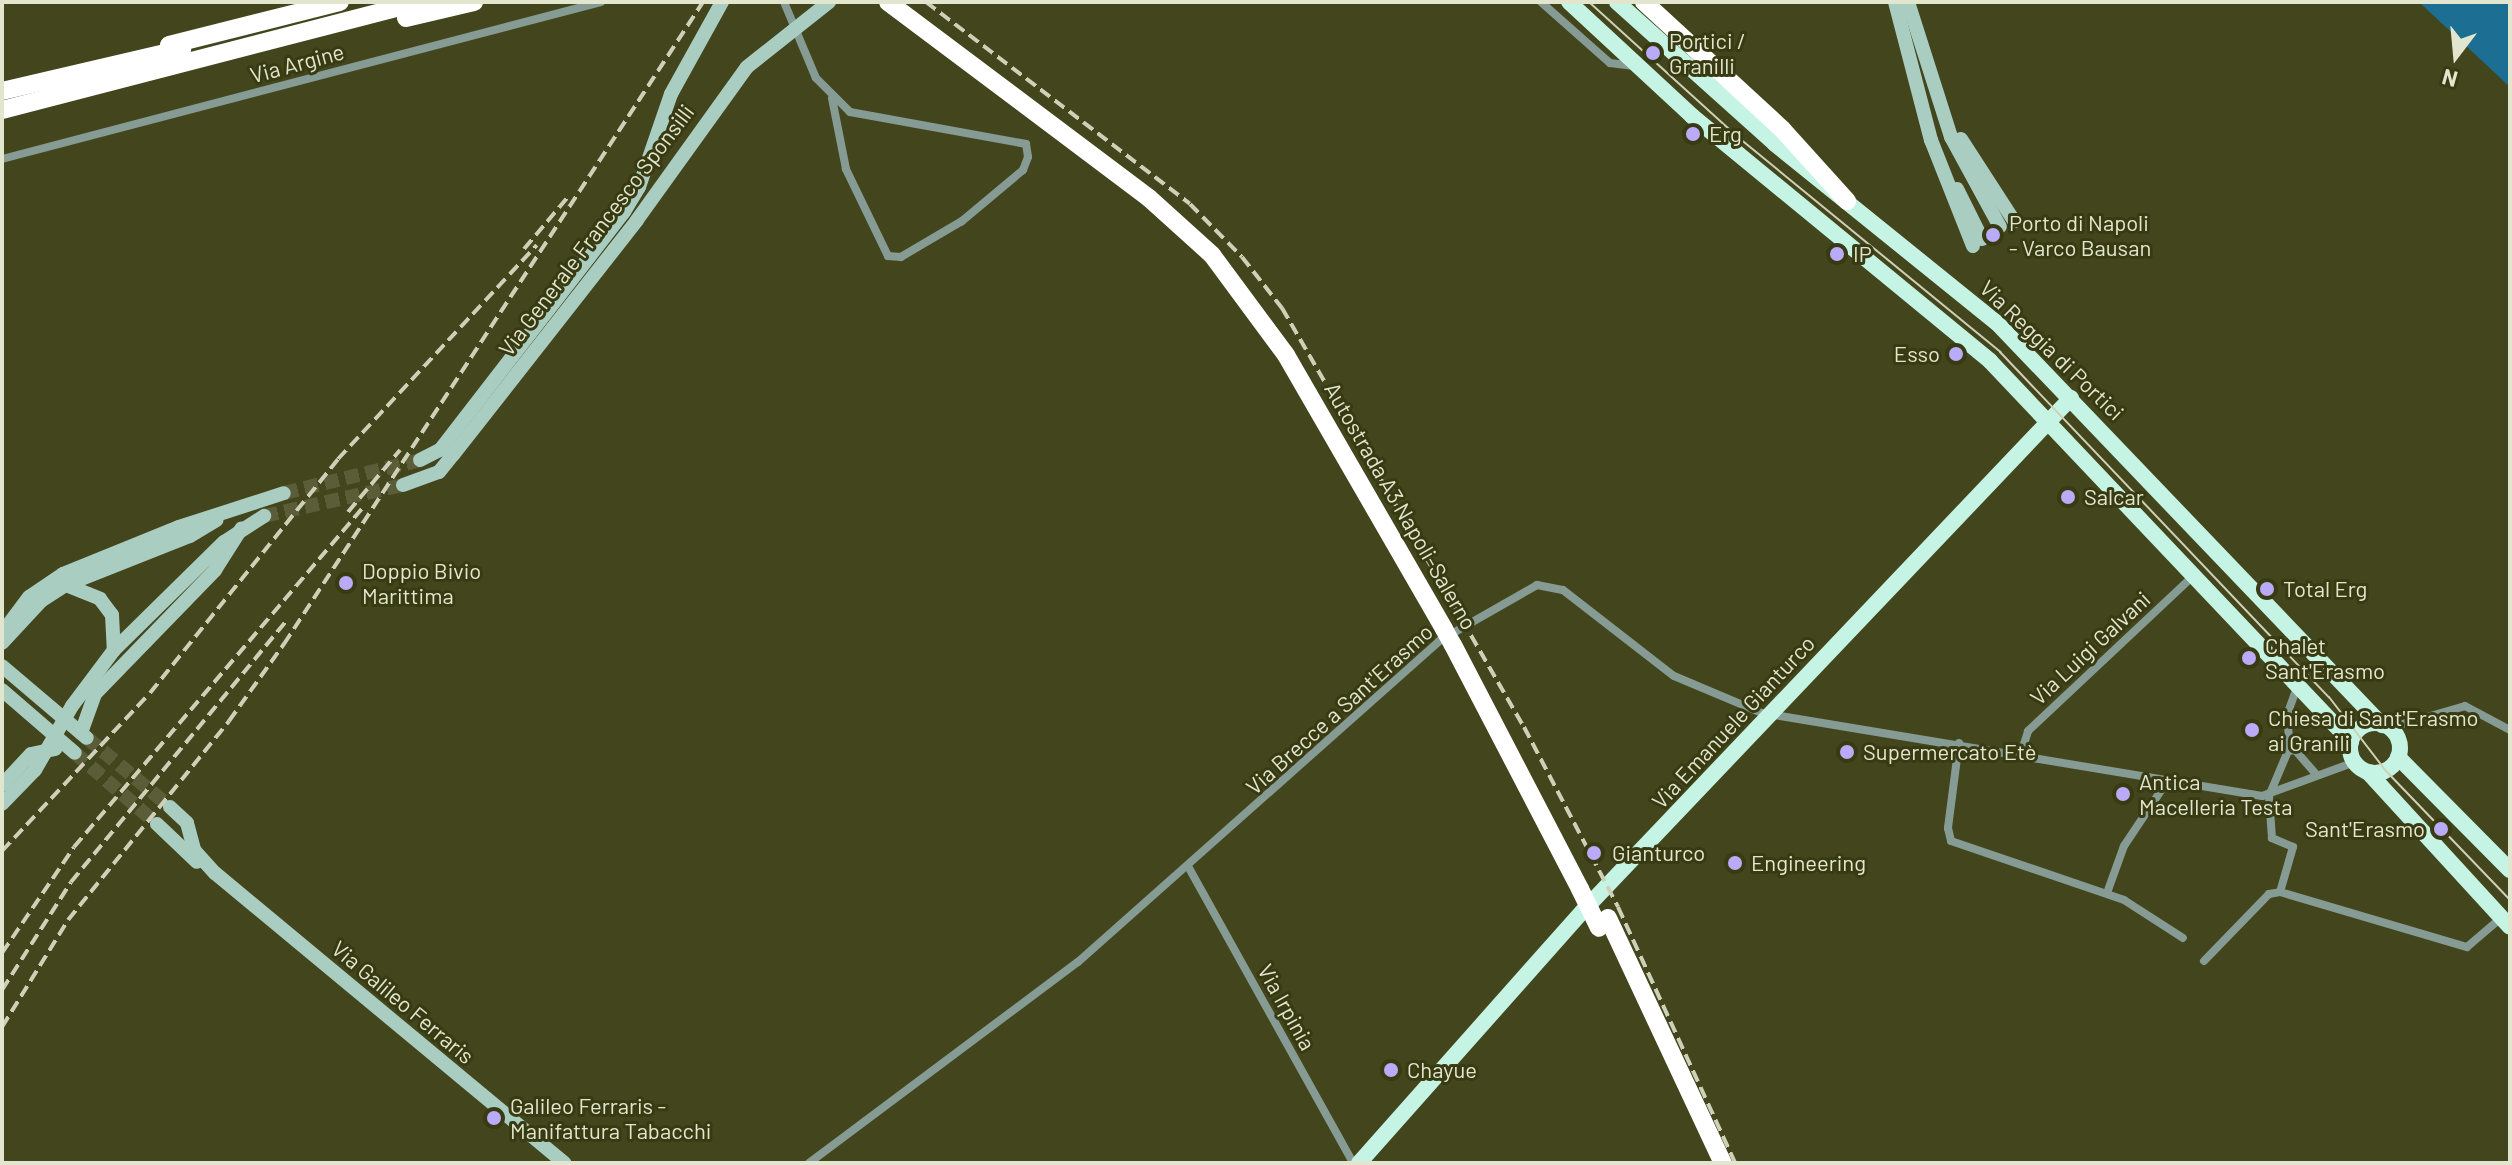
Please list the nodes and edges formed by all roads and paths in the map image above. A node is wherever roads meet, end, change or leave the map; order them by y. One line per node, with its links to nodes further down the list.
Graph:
1 (340, 2): 20 (highway)
2 (384, 2): 20 (highway)
3 (421, 2): 20 (highway)
4 (474, 2): 20 (highway)
5 (601, 2): 25 (street, Via Argine)
6 (722, 2): 31 (street, Via Generale Francesco Sponsilli)
7 (784, 2): 17 (street)
8 (829, 2): 17 (street, Via Generale Francesco Sponsilli)
9 (888, 2): 18 (highway, Autostrada A3 Napoli-Salerno)
10 (906, 2): 18 (highway, Autostrada A3 Napoli-Salerno)
11 (1541, 2): 19 (street)
12 (1569, 2): 19 (main road)
13 (1617, 2): 28 (main road, Via Reggia di Portici)
14 (1644, 2): 28 (highway)
15 (1895, 2): 24 (street)
16 (1908, 2): 24 (street)
17 (793, 26): 22 (street); 32 (street, Via Generale Francesco Sponsilli)
18 (945, 38): 67 (highway, Autostrada A3 Napoli-Salerno)
19 (1638, 66): 30 (main road)
20 (71, 83): 21 (highway); 23 (highway)
21 (2, 91)
22 (832, 98): 22 (street)
23 (2, 110)
24 (1934, 112): 26 (street); 26 (street); 27 (street); 27 (street)
25 (2, 159)
26 (1976, 186): 27 (street)
27 (1958, 190)
28 (1847, 201): 29 (main road, Via Reggia di Portici)
29 (2071, 398): 30 (main road, Via Emanuele Gianturco); 46 (main road, Via Reggia di Portici)
30 (2047, 422): 37 (main road); 45 (main road, Via Emanuele Gianturco)
31 (420, 460)
32 (403, 485)
33 (284, 493): 34 (street)
34 (234, 509): 38 (street); 39 (street)
35 (264, 516): 36 (street)
36 (241, 529): 41 (street); 42 (street)
37 (2194, 575): 43 (main road); 51 (street, Via Luigi Galvani)
38 (66, 585): 40 (street); 41 (street)
39 (2, 633)
40 (2, 643)
41 (114, 650): 58 (street, bridge)
42 (2, 666)
43 (2298, 684): 48 (main road); 50 (street)
44 (2, 690): 56 (street)
45 (1772, 713): 49 (street, Via Brecce a Sant'Erasmo); 61 (street, Via Brecce a Sant'Erasmo); 72 (main road, Via Emanuele Gianturco)
46 (2385, 726): 47 (street); 48 (main road); 52 (main road)
47 (2510, 730)
48 (2351, 742): 53 (main road)
49 (1959, 743): 51 (street, Via Brecce a Sant'Erasmo); 65 (street)
50 (2290, 749): 54 (street); 57 (street)
51 (2021, 753): 55 (street, Via Brecce a Sant'Erasmo)
52 (2398, 757): 53 (main road); 62 (main road)
53 (2362, 767): 54 (street); 66 (main road)
54 (2315, 773): 57 (street)
55 (2168, 780): 57 (street, Via Brecce a Sant'Erasmo); 65 (street)
56 (2, 785)
57 (2269, 796): 64 (street)
58 (2, 804)
59 (170, 807): 63 (street, Via Galileo Ferraris)
60 (157, 824): 63 (street, Via Galileo Ferraris)
61 (1189, 868): 71 (street, Via Brecce a Sant'Erasmo); 72 (street, Via Irpinia)
62 (2510, 870)
63 (215, 873): 70 (street, Via Galileo Ferraris)
64 (2280, 892): 66 (street); 69 (street)
65 (2107, 893): 68 (street)
66 (2505, 922)
67 (1604, 923): 73 (highway, Autostrada A3 Napoli-Salerno); 74 (highway, Autostrada A3 Napoli-Salerno)
68 (2183, 938)
69 (2204, 961)
70 (564, 1163)
71 (809, 1163)
72 (1356, 1163)
73 (1710, 1163)
74 (1723, 1163)

